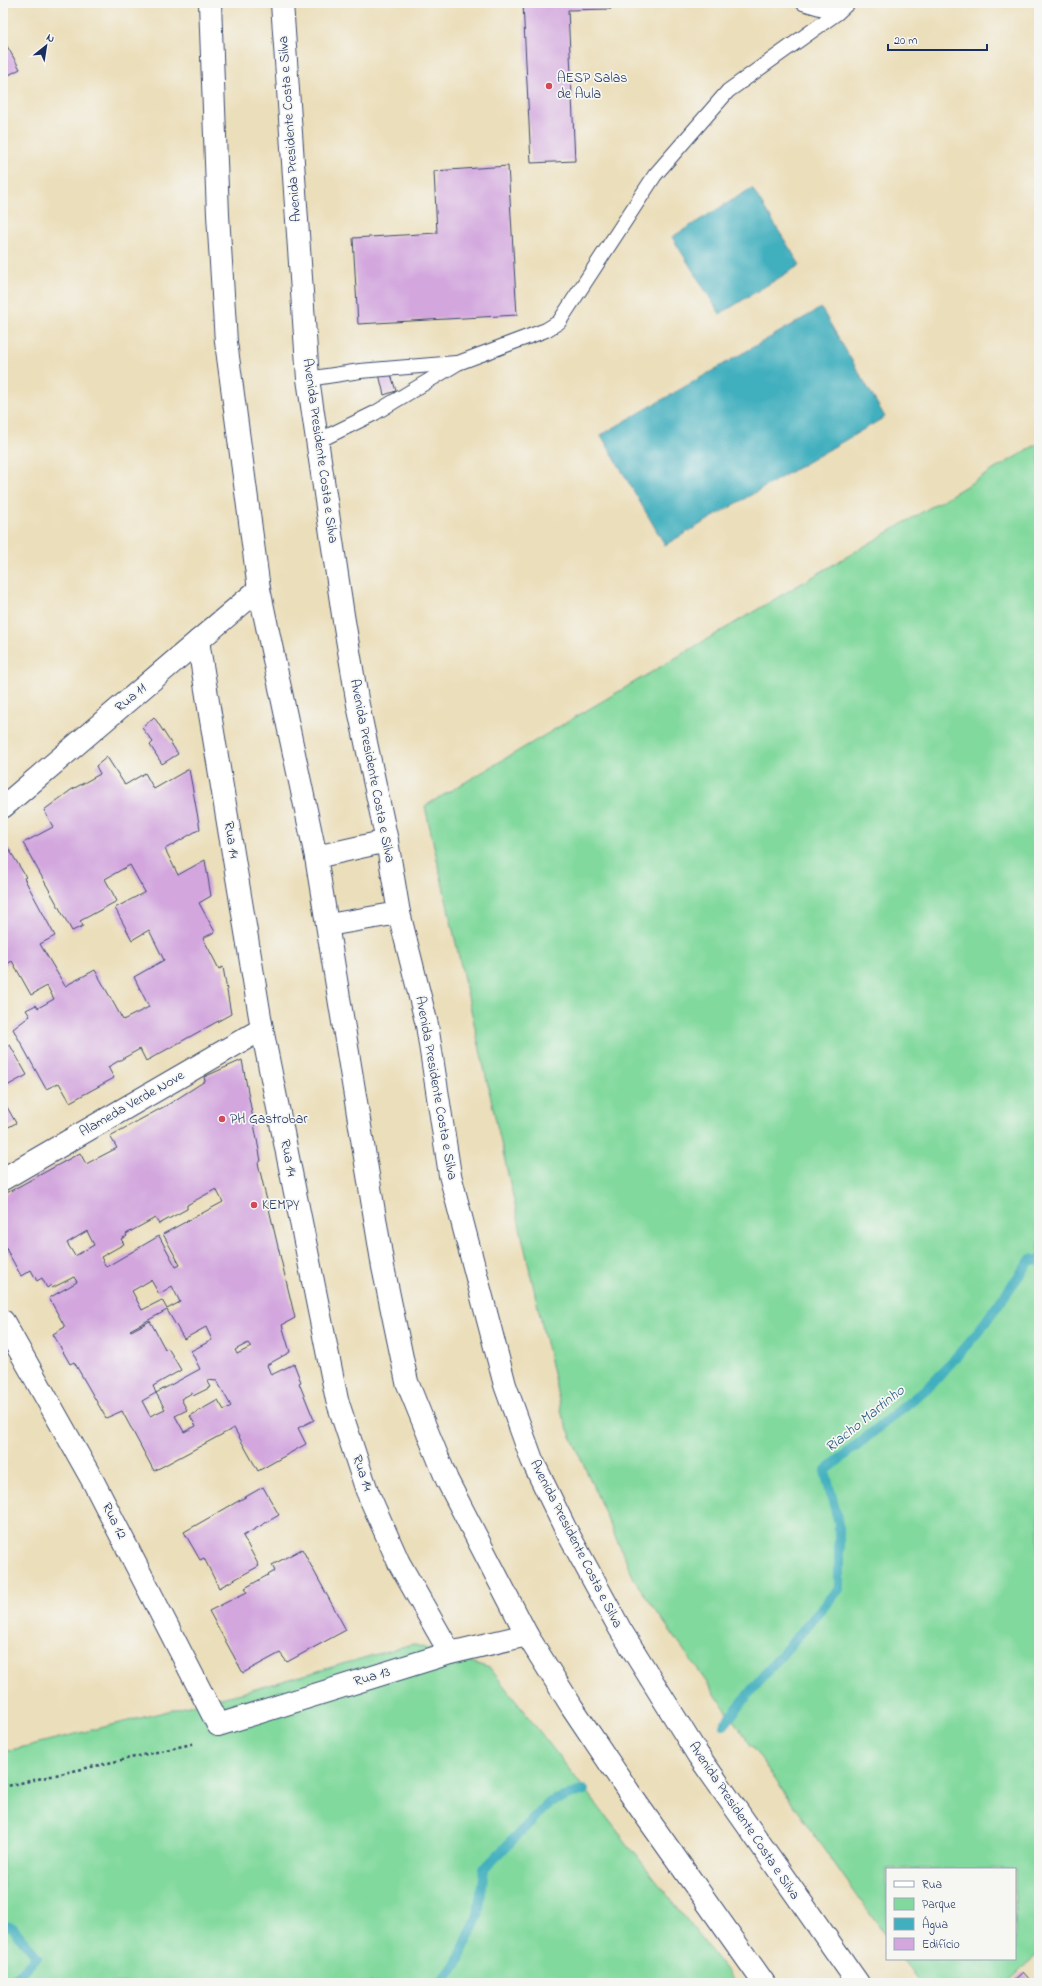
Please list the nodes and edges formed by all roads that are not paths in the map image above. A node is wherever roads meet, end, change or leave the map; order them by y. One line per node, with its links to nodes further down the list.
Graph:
1 (210, 3): 9 (main road)
2 (282, 3): 7 (main road, Avenida Presidente Costa e Silva)
3 (803, 3): 5 (lane)
4 (848, 3): 5 (lane)
5 (837, 13): 6 (lane)
6 (458, 363): 7 (lane); 8 (lane)
7 (308, 379): 8 (main road, Avenida Presidente Costa e Silva)
8 (318, 441): 12 (main road, Avenida Presidente Costa e Silva)
9 (258, 589): 10 (main road, Rua 11); 13 (main road)
10 (198, 641): 11 (main road, Rua 11); 16 (main road, Rua 14)
11 (3, 807)
12 (387, 841): 13 (main road); 14 (main road, Avenida Presidente Costa e Silva)
13 (316, 857): 15 (main road)
14 (398, 913): 15 (main road); 23 (main road, Avenida Presidente Costa e Silva)
15 (328, 925): 19 (main road)
16 (262, 1029): 17 (main road, Alameda Verde Nove); 20 (main road, Rua 14)
17 (3, 1179)
18 (3, 1321): 21 (main road, Rua 12)
19 (527, 1635): 20 (main road, Rua 13); 22 (main road)
20 (450, 1653): 21 (main road, Rua 13)
21 (218, 1725)
22 (764, 1983)
23 (858, 1983)

